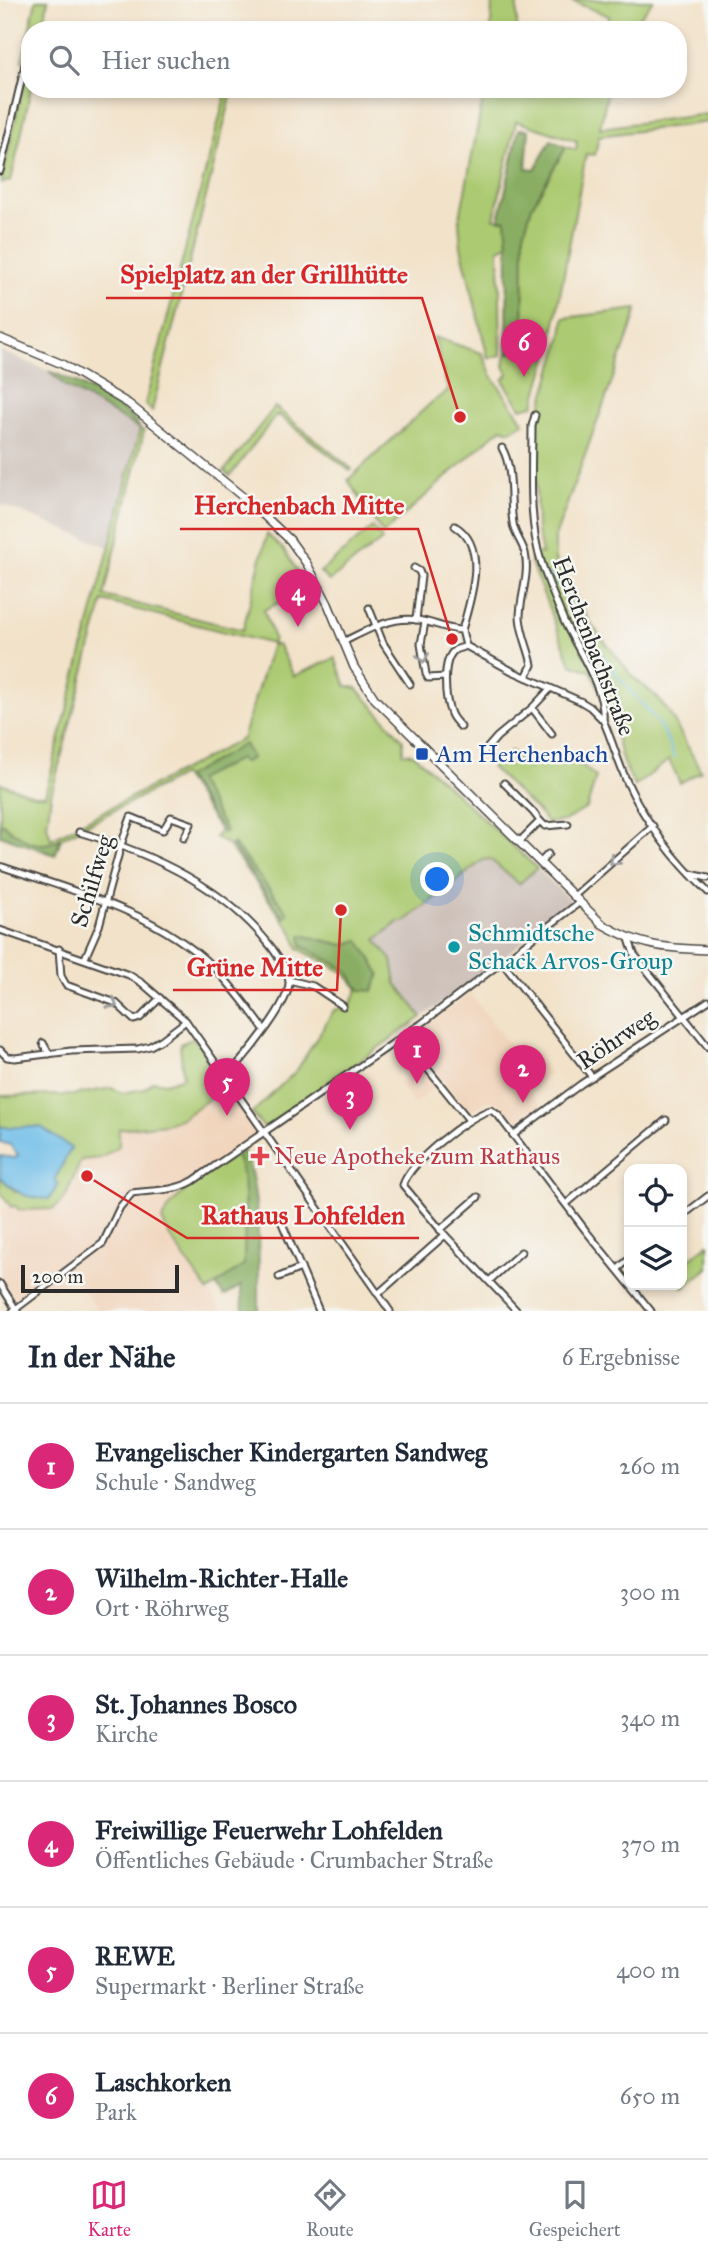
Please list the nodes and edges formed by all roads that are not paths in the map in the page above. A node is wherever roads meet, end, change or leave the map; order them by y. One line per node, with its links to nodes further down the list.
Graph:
1 (21, 80): 2 (street)
2 (3, 146): 3 (street)
3 (0, 171)
4 (0, 338): 14 (main road)
5 (535, 415): 21 (street, Herchenbachstraße)
6 (502, 448): 17 (street)
7 (455, 526): 13 (street)
8 (414, 568): 10 (street)
9 (369, 608): 12 (street)
10 (416, 620): 11 (street); 12 (street)
11 (425, 622): 13 (street); 16 (street, one-way to 16)
12 (375, 626): 14 (street); 18 (street)
13 (462, 630): 15 (street)
14 (343, 642): 31 (main road)
15 (466, 646): 16 (street); 17 (street)
16 (445, 677): 22 (street)
17 (526, 677): 19 (street)
18 (410, 684)
19 (550, 689): 20 (street); 21 (street)
20 (532, 708): 23 (street); 24 (street)
21 (603, 720): 28 (street, Herchenbachstraße)
22 (461, 727)
23 (552, 734)
24 (483, 753)
25 (504, 783): 26 (street)
26 (540, 821): 27 (street); 31 (street)
27 (568, 824)
28 (653, 826): 36 (street, Herchenbachstraße); 39 (street, one-way to 39)
29 (79, 832): 32 (street)
30 (184, 838): 32 (street, Schilfweg)
31 (519, 842): 34 (main road)
32 (121, 845): 40 (street, Schilfweg); 47 (street)
33 (548, 854): 34 (street)
34 (540, 863): 39 (main road)
35 (0, 866): 40 (street)
36 (689, 874): 37 (street); 38 (street, Herchenbachstraße)
37 (708, 878)
38 (708, 892)
39 (577, 899): 42 (main road); 46 (street)
40 (107, 902): 45 (street, Schilfweg); 53 (street)
41 (0, 930): 43 (street)
42 (629, 939): 44 (main road); 51 (street)
43 (59, 949): 45 (street); 48 (street, one-way to 48)
44 (708, 950)
45 (85, 958): 48 (street)
46 (502, 962): 54 (street); 59 (street)
47 (289, 980): 50 (street); 53 (street)
48 (160, 998): 52 (street)
49 (708, 1001): 51 (street, Röhrweg)
50 (343, 1006)
51 (683, 1016): 56 (street); 59 (street, Röhrweg)
52 (186, 1021): 58 (street); 60 (street)
53 (264, 1029): 60 (street)
54 (402, 1037): 61 (street); 63 (street)
55 (43, 1043): 58 (street)
56 (708, 1047)
57 (0, 1050): 58 (street)
58 (48, 1054)
59 (592, 1076): 64 (street, Röhrweg)
60 (225, 1078): 63 (street)
61 (468, 1119): 64 (street); 70 (street)
62 (666, 1120): 67 (street)
63 (262, 1132): 80 (street); 81 (street)
64 (513, 1135): 67 (street)
65 (708, 1196): 68 (street)
66 (478, 1198): 70 (street)
67 (566, 1204): 74 (street)
68 (687, 1212)
69 (279, 1216): 73 (street)
70 (442, 1232): 77 (street); 80 (street)
71 (521, 1251): 77 (street)
72 (624, 1264): 74 (street)
73 (301, 1268): 76 (street); 82 (street)
74 (618, 1269): 75 (street)
75 (624, 1276)
76 (279, 1277)
77 (489, 1281): 84 (street)
78 (0, 1284): 81 (street)
79 (635, 1290): 85 (street)
80 (378, 1294): 83 (street)
81 (16, 1310)
82 (319, 1311)
83 (390, 1311)
84 (517, 1311)
85 (651, 1311)

